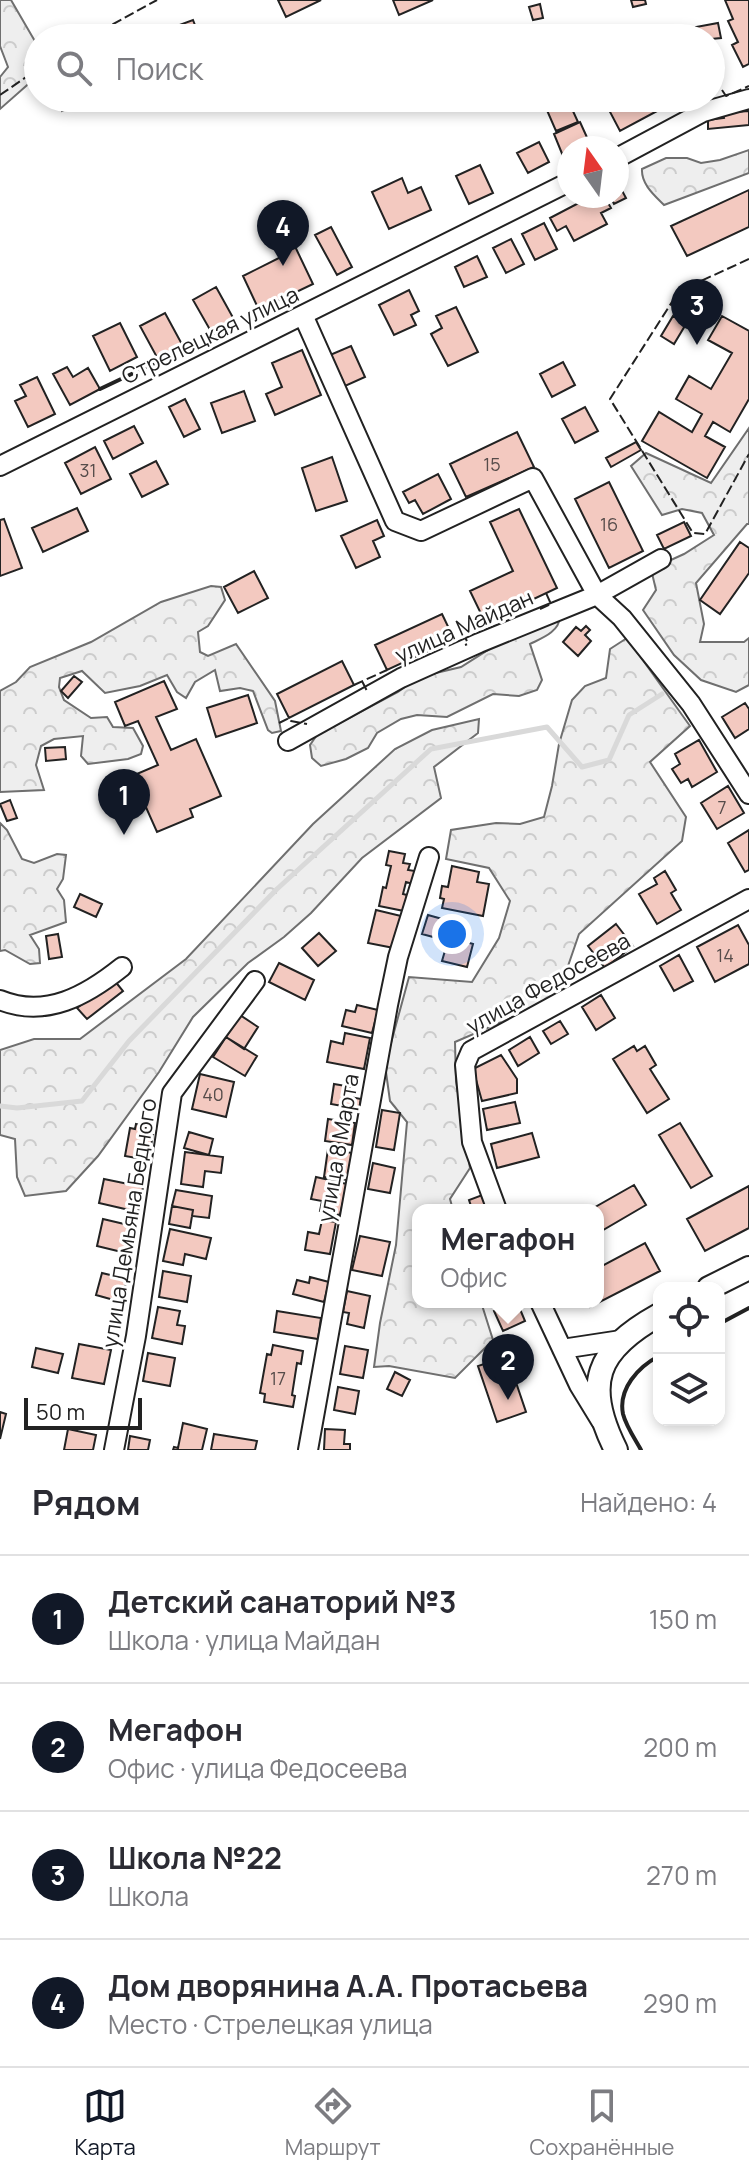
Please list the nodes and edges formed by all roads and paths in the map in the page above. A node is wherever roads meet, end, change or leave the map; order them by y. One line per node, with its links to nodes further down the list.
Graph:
1 (749, 99): 2 (street)
2 (725, 106)
3 (703, 112): 4 (street)
4 (629, 152)
5 (557, 188): 6 (street, Стрелецкая улица)
6 (303, 315): 7 (street, Стрелецкая улица); 9 (street)
7 (0, 466)
8 (661, 559): 9 (street, улица Майдан)
9 (597, 595): 10 (street, улица Майдан); 11 (street)
10 (288, 741)
11 (749, 794)
12 (429, 857): 26 (street, улица 8 Марта)
13 (749, 899): 17 (street, улица Федосеева)
14 (122, 967): 16 (street)
15 (255, 981): 25 (street, улица Демьяна Бедного)
16 (0, 1000)
17 (495, 1204)
18 (749, 1268): 19 (main road)
19 (721, 1282)
20 (543, 1308): 23 (street)
21 (653, 1319): 22 (main road)
22 (621, 1340): 23 (street); 24 (main road)
23 (562, 1349): 24 (street)
24 (604, 1427): 27 (main road)
25 (114, 1450)
26 (308, 1450)
27 (616, 1450)

